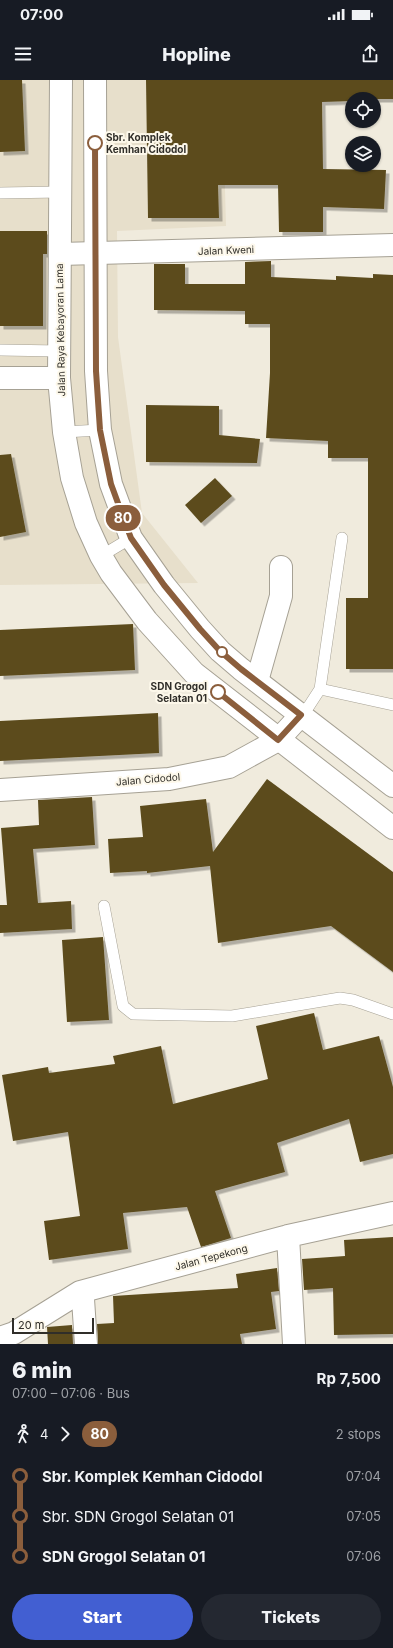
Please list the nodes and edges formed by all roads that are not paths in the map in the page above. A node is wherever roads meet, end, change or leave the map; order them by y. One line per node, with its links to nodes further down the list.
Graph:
1 (61, 80): 3 (main road, Jalan Raya Kebayoran Lama)
2 (95, 80): 7 (main road)
3 (60, 192): 4 (lane); 6 (main road, Jalan Raya Kebayoran Lama)
4 (0, 193)
5 (393, 245): 7 (main road, Jalan Kweni)
6 (60, 254): 7 (main road, Jalan Kweni); 9 (main road, Jalan Raya Kebayoran Lama)
7 (95, 254): 12 (main road)
8 (0, 350): 9 (lane)
9 (59, 351): 11 (main road, Jalan Raya Kebayoran Lama)
10 (0, 378): 11 (main road)
11 (59, 378): 13 (main road, Jalan Raya Kebayoran Lama)
12 (100, 430): 13 (lane); 14 (main road)
13 (64, 432): 16 (main road, Jalan Raya Kebayoran Lama)
14 (131, 538): 16 (lane); 18 (main road)
15 (342, 538): 19 (lane)
16 (101, 556): 22 (main road, Jalan Raya Kebayoran Lama)
17 (281, 567): 18 (main road)
18 (257, 681): 21 (main road)
19 (320, 688): 20 (lane); 21 (lane)
20 (393, 706)
21 (301, 715): 22 (main road, Jalan Cidodol); 23 (main road)
22 (278, 740): 24 (main road, Jalan Cidodol); 25 (main road, Jalan Raya Kebayoran Lama)
23 (393, 786)
24 (0, 790)
25 (393, 828)
26 (104, 906): 27 (lane)
27 (393, 1014)
28 (393, 1213): 29 (main road, Jalan Tepekong)
29 (288, 1236): 30 (main road, Jalan Tepekong); 33 (main road)
30 (80, 1292): 31 (main road, Jalan Tepekong); 32 (main road)
31 (0, 1338)
32 (86, 1344)
33 (294, 1344)

